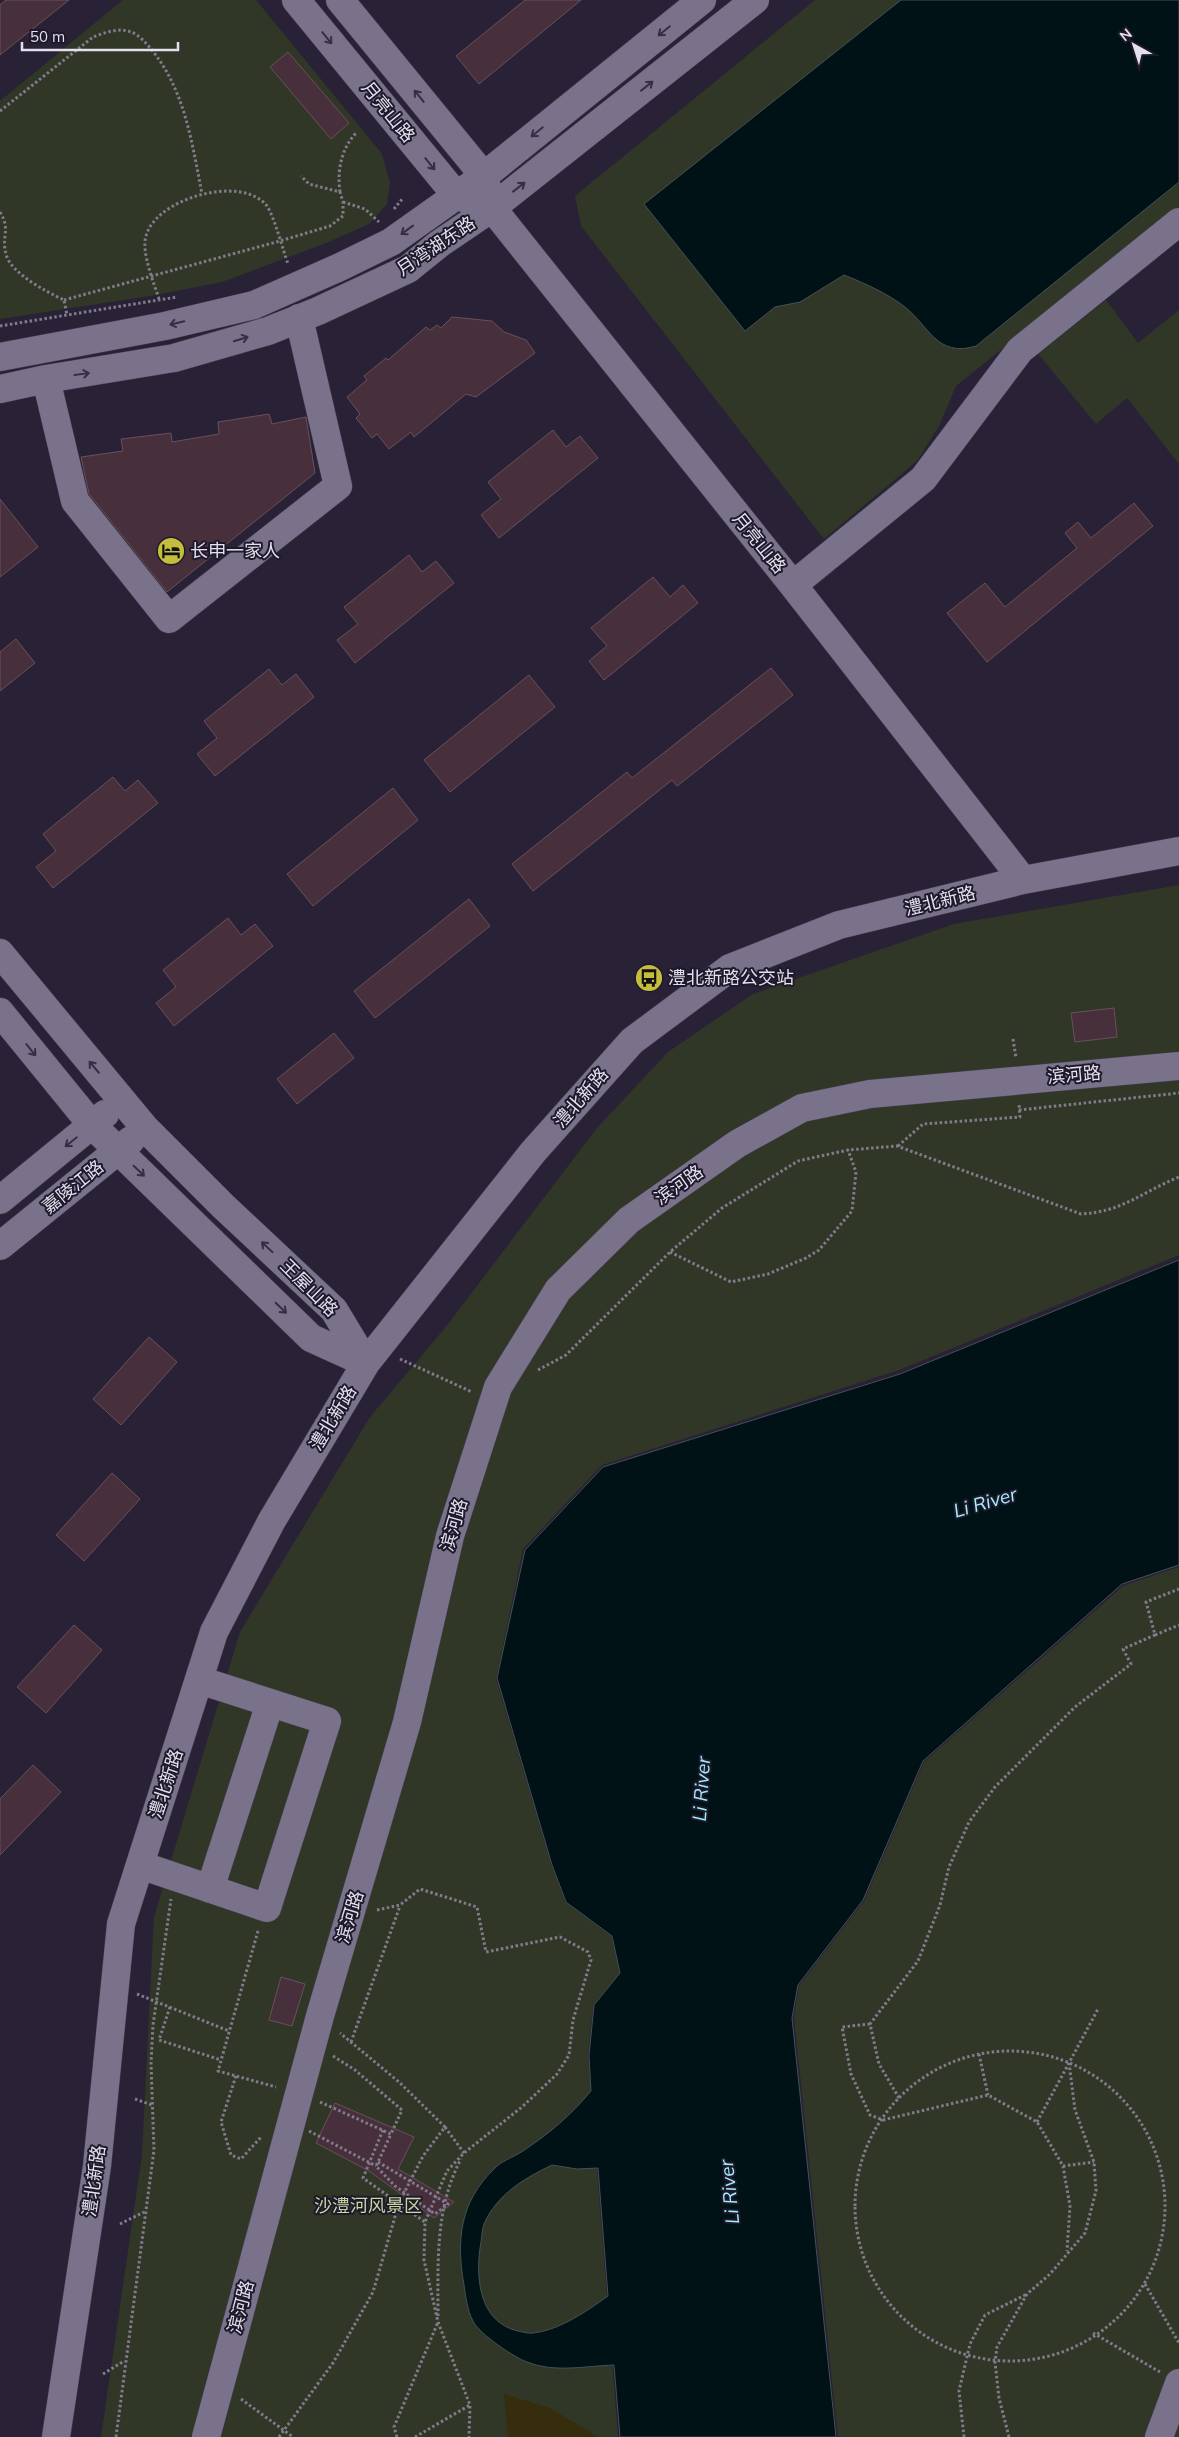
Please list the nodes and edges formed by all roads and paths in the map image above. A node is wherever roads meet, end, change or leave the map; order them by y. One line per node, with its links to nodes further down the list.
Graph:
1 (296, 0): 11 (street, 月亮山路, one-way to 11)
2 (340, 0): 8 (street, 月亮山路, one-way to 2)
3 (702, 0): 8 (street, 月湾湖东路, one-way to 8)
4 (755, 0): 14 (street, 月湾湖东路, one-way to 4)
5 (0, 111): 10 (path)
6 (356, 133): 9 (path)
7 (301, 176): 9 (path)
8 (484, 176): 11 (street, 月湾湖东路); 14 (street, 月亮山路)
9 (340, 192): 13 (path)
10 (202, 194): 21 (path); 25 (path)
11 (456, 195): 14 (street); 32 (street, 月湾湖东路, one-way to 32)
12 (403, 198): 15 (path)
13 (343, 202): 18 (path); 21 (path)
14 (492, 208): 30 (street, 月湾湖东路); 35 (street, 月亮山路)
15 (393, 210)
16 (0, 212): 28 (path)
17 (383, 219): 18 (path)
18 (379, 222): 20 (path)
19 (1179, 222): 35 (street)
20 (374, 226)
21 (280, 241): 23 (path); 25 (path)
22 (296, 262): 23 (path)
23 (288, 264): 24 (path)
24 (280, 268)
25 (152, 276): 27 (path); 28 (path)
26 (185, 295): 27 (path)
27 (159, 299): 29 (path)
28 (64, 300): 29 (path)
29 (67, 315): 31 (path)
30 (298, 318): 33 (street, 月湾湖东路, one-way to 30); 33 (street)
31 (0, 326)
32 (2, 353)
33 (46, 378): 34 (street, 月湾湖东路)
34 (0, 389)
35 (793, 585): 37 (street, 月亮山路)
36 (1179, 851): 37 (street, 澧北新路)
37 (1023, 880): 52 (street, 澧北新路)
38 (0, 953): 42 (street, 王屋山路, one-way to 38)
39 (0, 1012): 44 (street, 王屋山路, one-way to 44)
40 (1179, 1066): 54 (street, 滨河路)
41 (1179, 1093): 43 (path)
42 (122, 1100): 44 (street, 嘉陵江路); 45 (street, 王屋山路)
43 (1019, 1110)
44 (92, 1125): 46 (street, 王屋山路); 49 (street, 嘉陵江路, one-way to 49)
45 (145, 1128): 46 (street, 嘉陵江路); 52 (street, 王屋山路, one-way to 45)
46 (118, 1150): 50 (street, 嘉陵江路); 52 (street, 王屋山路, one-way to 52)
47 (848, 1150): 48 (path); 51 (path); 51 (path)
48 (1179, 1177)
49 (0, 1200)
50 (0, 1246)
51 (670, 1252): 53 (path)
52 (371, 1356): 54 (path); 58 (street, 澧北新路)
53 (531, 1373)
54 (493, 1402): 68 (street, 滨河路)
55 (1179, 1589): 57 (path)
56 (1179, 1625): 57 (path)
57 (1155, 1635): 69 (path)
58 (199, 1680): 59 (street); 60 (street, 澧北新路)
59 (270, 1703): 62 (street); 62 (street)
60 (140, 1866): 61 (street); 64 (street, 澧北新路)
61 (177, 1878): 62 (street); 65 (path)
62 (210, 1889)
63 (259, 1927): 70 (path)
64 (115, 1984): 65 (path); 113 (street, 澧北新路)
65 (154, 2001): 66 (path); 81 (path)
66 (170, 2007): 70 (path); 73 (path)
67 (1098, 2009): 74 (path)
68 (320, 2016): 71 (path); 110 (street, 滨河路)
69 (870, 2024): 79 (path); 83 (path)
70 (229, 2031): 73 (path)
71 (351, 2042): 85 (path); 90 (path)
72 (979, 2054): 74 (path); 78 (path); 79 (path)
73 (221, 2060): 76 (path)
74 (1068, 2063): 84 (path); 92 (path); 100 (path)
75 (356, 2070): 89 (path)
76 (236, 2076): 77 (path); 87 (path)
77 (278, 2088)
78 (988, 2095): 83 (path); 84 (path)
79 (899, 2098): 83 (path)
80 (135, 2099): 81 (path)
81 (152, 2105): 96 (path)
82 (336, 2108): 86 (path)
83 (883, 2120): 105 (path)
84 (1037, 2122): 94 (path)
85 (445, 2127): 90 (path); 95 (path)
86 (383, 2130): 89 (path); 95 (path)
87 (267, 2131)
88 (309, 2131): 93 (path, bridge)
89 (391, 2134): 91 (path)
90 (464, 2153): 97 (path); 102 (path)
91 (378, 2162): 93 (path, bridge); 93 (path, bridge)
92 (1094, 2162): 94 (path); 99 (path)
93 (376, 2166)
94 (1063, 2166): 99 (path)
95 (399, 2203): 97 (path); 112 (path)
96 (145, 2212): 98 (path); 106 (path)
97 (425, 2222): 102 (path)
98 (120, 2224)
99 (1067, 2252): 101 (path)
100 (1145, 2284): 103 (path); 104 (path)
101 (1028, 2294): 105 (path); 107 (path)
102 (438, 2322): 111 (path); 118 (path)
103 (1093, 2334): 107 (path); 109 (path)
104 (1179, 2343)
105 (968, 2356): 107 (path); 121 (path)
106 (125, 2361): 108 (path); 114 (path)
107 (995, 2362): 122 (path)
108 (103, 2374)
109 (1170, 2378): 123 (street)
110 (221, 2384): 112 (path); 115 (street, 滨河路)
111 (470, 2404): 119 (path); 120 (path)
112 (284, 2430): 116 (path); 117 (path)
113 (56, 2437)
114 (116, 2437)
115 (206, 2437)
116 (279, 2437)
117 (293, 2437)
118 (397, 2437)
119 (415, 2437)
120 (469, 2437)
121 (964, 2437)
122 (1009, 2437)
123 (1160, 2437)

